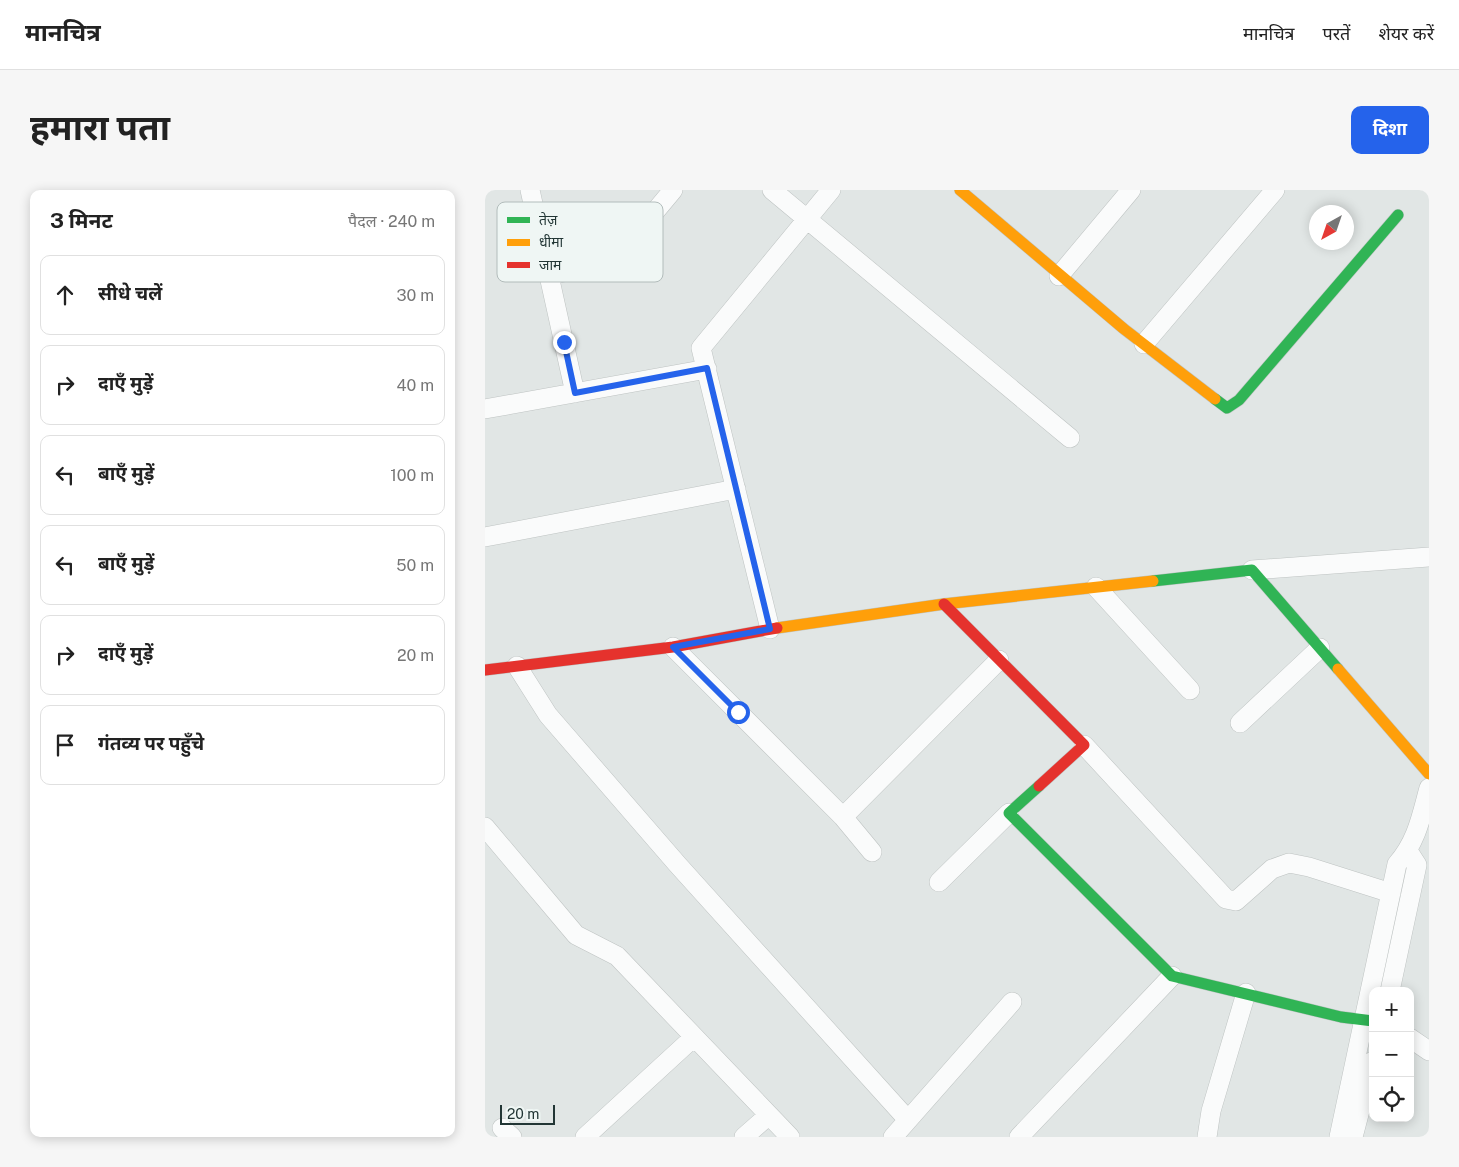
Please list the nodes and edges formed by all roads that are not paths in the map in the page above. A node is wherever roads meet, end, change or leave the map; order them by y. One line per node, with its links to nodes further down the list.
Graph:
1 (673, 190): 7 (street)
2 (772, 190): 9 (street)
3 (831, 190): 9 (street)
4 (961, 190): 10 (street)
5 (1131, 190): 10 (street)
6 (1275, 190): 12 (street)
7 (663, 202)
8 (1398, 215): 12 (street)
9 (807, 218): 13 (street); 16 (street)
10 (1059, 276): 12 (street)
11 (551, 282): 14 (street)
12 (1144, 344)
13 (707, 368): 14 (street); 17 (street)
14 (575, 393): 15 (street)
15 (485, 409)
16 (1070, 438)
17 (736, 489): 18 (street); 23 (street)
18 (485, 537)
19 (1429, 557): 20 (street)
20 (1252, 570): 21 (street); 25 (street)
21 (1096, 587): 22 (street); 29 (street)
22 (944, 604): 23 (street); 26 (street)
23 (770, 629): 24 (street)
24 (673, 647): 27 (street); 35 (street)
25 (1320, 648): 30 (street); 32 (street)
26 (999, 660): 31 (street); 35 (street)
27 (517, 666): 28 (street); 52 (street)
28 (485, 670)
29 (1190, 690)
30 (1240, 723)
31 (1084, 745): 34 (street); 41 (street)
32 (1429, 774)
33 (1429, 788): 37 (street)
34 (1009, 813): 40 (street); 42 (street)
35 (843, 817): 39 (street)
36 (485, 827): 47 (street)
37 (1423, 836): 38 (street)
38 (1408, 851): 41 (street); 43 (street)
39 (872, 852)
40 (939, 882)
41 (1391, 893): 46 (street)
42 (1172, 976): 44 (street); 57 (street)
43 (1391, 987)
44 (1245, 993): 46 (street); 58 (street)
45 (1012, 1002): 52 (street)
46 (1368, 1020): 59 (street)
47 (695, 1037): 51 (street); 53 (street)
48 (1414, 1041): 49 (street)
49 (1429, 1051)
50 (1369, 1076): 60 (street)
51 (769, 1115): 54 (street); 55 (street)
52 (907, 1120): 56 (street)
53 (585, 1137)
54 (744, 1137)
55 (790, 1137)
56 (893, 1137)
57 (1019, 1137)
58 (1207, 1137)
59 (1339, 1137)
60 (1353, 1137)

